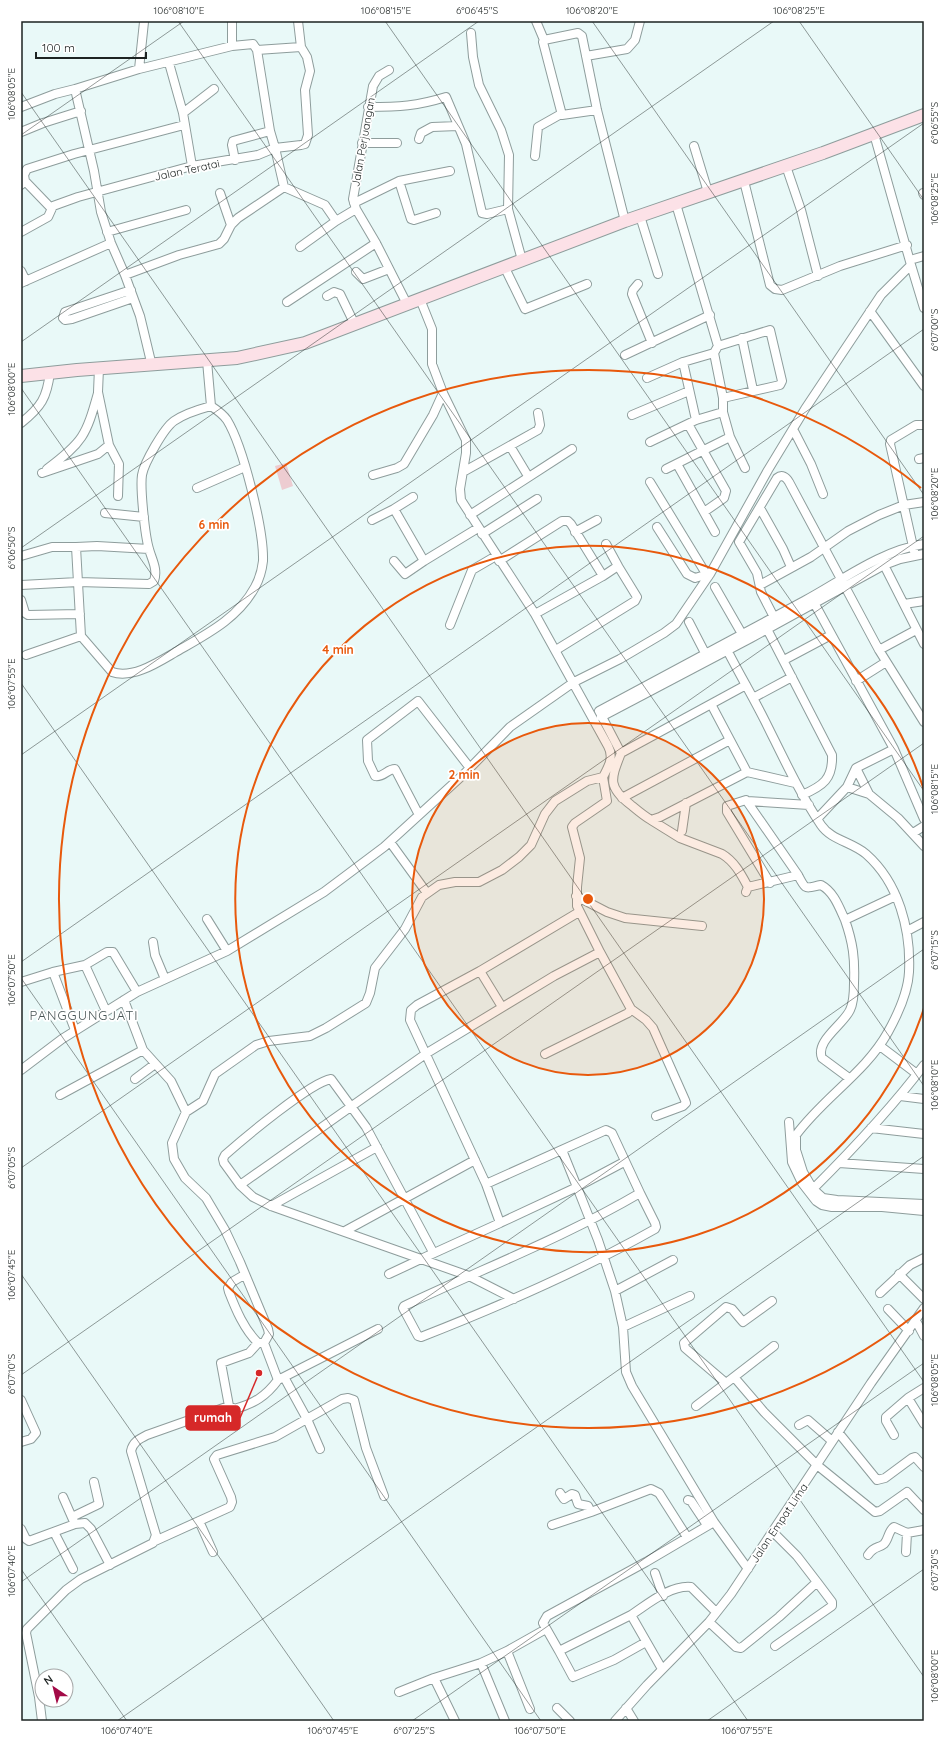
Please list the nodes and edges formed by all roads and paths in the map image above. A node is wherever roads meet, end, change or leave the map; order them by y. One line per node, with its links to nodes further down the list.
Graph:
1 (232, 21): 8 (street)
2 (298, 21): 9 (street)
3 (536, 21): 7 (street)
4 (640, 21): 11 (street)
5 (144, 22): 13 (street)
6 (471, 33): 50 (street)
7 (544, 40): 11 (street); 22 (street)
8 (232, 46): 10 (street); 12 (street)
9 (301, 47): 10 (street); 33 (street, Jalan Teratai)
10 (257, 50): 26 (street)
11 (586, 56): 19 (street)
12 (169, 63): 13 (street); 21 (street)
13 (139, 69): 15 (street)
14 (389, 70): 18 (street, Jalan Perjuangan)
15 (75, 88): 17 (street); 20 (street)
16 (214, 89): 21 (street)
17 (21, 107)
18 (368, 107): 25 (street); 30 (street, Jalan Perjuangan)
19 (597, 110): 22 (street); 54 (street)
20 (81, 111): 27 (street); 34 (street)
21 (184, 113): 24 (street)
22 (562, 114): 35 (street)
23 (924, 115): 28 (street)
24 (184, 125): 34 (street); 37 (street)
25 (458, 126): 29 (street); 50 (street)
26 (270, 131): 33 (street); 36 (street)
27 (21, 132)
28 (874, 134): 38 (street); 61 (street)
29 (419, 139)
30 (362, 143): 31 (street); 48 (street, Jalan Perjuangan)
31 (398, 143)
32 (694, 146): 45 (street)
33 (275, 148): 36 (street, Jalan Teratai); 43 (street)
34 (90, 150): 42 (street); 44 (street)
35 (535, 156)
36 (235, 160): 37 (street, Jalan Teratai)
37 (192, 166): 44 (street, Jalan Teratai)
38 (786, 166): 41 (street); 72 (street)
39 (450, 172): 40 (street)
40 (399, 181): 48 (street); 52 (street)
41 (744, 181): 45 (street); 72 (street)
42 (23, 183): 49 (street)
43 (284, 188): 55 (street); 56 (street)
44 (98, 192): 49 (street, Jalan Teratai); 58 (street)
45 (708, 192): 47 (street)
46 (220, 193): 56 (street)
47 (676, 204): 53 (street); 85 (street)
48 (355, 206): 55 (street); 59 (street)
49 (51, 208): 57 (street)
50 (508, 209): 64 (street)
51 (186, 210): 58 (street)
52 (436, 213)
53 (640, 216): 54 (street); 70 (street)
54 (625, 221): 64 (street)
55 (336, 222): 62 (street)
56 (231, 225): 71 (street)
57 (21, 232)
58 (107, 232): 60 (street)
59 (376, 243): 67 (street); 81 (street)
60 (111, 244): 71 (street); 73 (street)
61 (907, 245): 65 (street); 72 (street)
62 (300, 247)
63 (924, 256): 65 (street)
64 (522, 260): 66 (street)
65 (911, 263): 83 (street); 84 (street)
66 (504, 266): 74 (street); 80 (street)
67 (389, 269): 69 (street); 82 (street)
68 (21, 271): 73 (street)
69 (356, 272)
70 (658, 274)
71 (125, 275): 76 (street)
72 (818, 276)
73 (24, 282)
74 (587, 284)
75 (638, 284): 88 (street)
76 (131, 290): 78 (street); 79 (street)
77 (327, 296): 86 (street)
78 (118, 298): 78 (street); 79 (street)
79 (133, 298): 93 (street)
80 (420, 299): 82 (street); 102 (street)
81 (286, 302)
82 (407, 304): 86 (street)
83 (924, 308)
84 (870, 311): 98 (street); 112 (street)
85 (710, 315): 88 (street); 89 (street)
86 (355, 325): 91 (street)
87 (742, 338): 89 (street); 99 (street); 99 (street)
88 (652, 343): 90 (street)
89 (716, 349): 92 (street); 103 (street)
90 (625, 355)
91 (207, 361): 93 (street); 104 (street)
92 (683, 362): 97 (street); 100 (street)
93 (152, 366): 94 (street)
94 (99, 368): 95 (street); 101 (street)
95 (50, 372): 96 (street); 109 (street)
96 (21, 376)
97 (647, 378)
98 (924, 386)
99 (753, 390): 103 (street)
100 (689, 391): 107 (street); 108 (street)
101 (98, 392): 115 (street); 115 (street)
102 (443, 393): 123 (street); 124 (street)
103 (723, 398): 105 (street)
104 (212, 406): 120 (street); 139 (street)
105 (723, 412): 108 (street); 113 (street)
106 (538, 413): 116 (street)
107 (632, 415)
108 (696, 420): 110 (street)
109 (21, 423)
110 (688, 424): 114 (street); 118 (street)
111 (924, 425): 133 (street)
112 (794, 429): 128 (street); 162 (street)
113 (730, 437): 118 (street); 121 (street)
114 (650, 442)
115 (109, 445): 129 (street)
116 (510, 446): 123 (street); 125 (street)
117 (572, 449): 125 (street)
118 (703, 452): 119 (street); 136 (street)
119 (677, 464): 122 (street); 136 (street)
120 (244, 467): 127 (street); 181 (street)
121 (745, 468)
122 (666, 469)
123 (463, 472): 138 (street)
124 (373, 475)
125 (528, 476): 138 (street)
126 (650, 482): 162 (street)
127 (197, 488)
128 (823, 494)
129 (118, 496)
130 (413, 497): 135 (street)
131 (537, 499): 143 (street)
132 (924, 502): 133 (street)
133 (904, 505): 148 (street); 151 (street)
134 (760, 508): 151 (street); 160 (street); 166 (street)
135 (394, 509): 140 (street); 157 (street)
136 (704, 512): 145 (street)
137 (105, 513): 139 (street)
138 (470, 515): 143 (street)
139 (144, 517): 150 (street)
140 (372, 520)
141 (597, 520): 144 (street)
142 (657, 527): 162 (street)
143 (480, 531): 155 (street); 157 (street)
144 (576, 532): 155 (street); 161 (street)
145 (715, 532)
146 (606, 544): 159 (street)
147 (924, 544): 148 (street)
148 (913, 546): 154 (street); 164 (street)
149 (76, 547): 150 (street); 153 (street); 163 (street)
150 (149, 549): 163 (street)
151 (825, 549): 160 (street); 164 (street)
152 (924, 554): 154 (street)
153 (21, 556)
154 (915, 556): 158 (street)
155 (497, 559): 173 (street); 176 (street)
156 (394, 561): 157 (street)
157 (424, 561)
158 (884, 565): 164 (street); 171 (street)
159 (618, 566): 161 (street); 184 (street)
160 (791, 567): 166 (street)
161 (603, 576): 173 (street)
162 (707, 576): 192 (street)
163 (78, 582): 165 (street); 172 (street)
164 (843, 583): 169 (street); 185 (street)
165 (21, 585)
166 (760, 585): 174 (street)
167 (715, 587): 179 (street)
168 (21, 600): 172 (street)
169 (813, 600): 174 (street); 180 (street)
170 (924, 601): 171 (street)
171 (904, 604): 178 (street)
172 (80, 614): 181 (street)
173 (535, 614): 184 (street)
174 (775, 620): 177 (street); 179 (street)
175 (689, 622): 186 (street)
176 (450, 624)
177 (767, 629): 183 (street); 188 (street)
178 (916, 630): 182 (street); 185 (street)
179 (742, 634): 183 (street)
180 (831, 635): 188 (street); 191 (street)
181 (81, 636): 187 (street)
182 (924, 644)
183 (726, 647): 186 (street); 193 (street); 196 (street)
184 (556, 650): 192 (street)
185 (879, 650): 189 (street)
186 (705, 653): 196 (street)
187 (26, 655)
188 (784, 660): 190 (street)
189 (886, 662): 191 (street); 197 (street)
190 (792, 677): 194 (street); 208 (street)
191 (856, 681): 199 (street)
192 (574, 682): 201 (street); 204 (street)
193 (746, 685): 194 (street); 195 (street)
194 (753, 698): 205 (street)
195 (711, 704): 198 (street); 200 (street)
196 (600, 714): 200 (street)
197 (923, 718)
198 (730, 740): 203 (street); 209 (street)
199 (894, 749): 202 (street); 215 (street)
200 (621, 753): 209 (street)
201 (470, 768): 213 (street); 213 (street)
202 (856, 768): 206 (street); 207 (street)
203 (747, 772): 205 (street); 211 (street)
204 (602, 777): 224 (street); 225 (street)
205 (795, 783): 208 (street)
206 (846, 787): 207 (street); 214 (street)
207 (869, 794): 219 (street)
208 (802, 795): 212 (street)
209 (622, 798): 216 (street)
210 (747, 801): 212 (street); 222 (street); 223 (street)
211 (686, 803): 216 (street); 218 (street)
212 (808, 805): 214 (street)
213 (419, 815): 220 (street)
214 (817, 819): 226 (street)
215 (924, 819)
216 (651, 820): 223 (street)
217 (924, 826): 219 (street)
218 (682, 831)
219 (913, 834): 221 (street)
220 (390, 842): 224 (street); 234 (street)
221 (924, 846)
222 (798, 875): 223 (street); 229 (street)
223 (770, 883)
224 (427, 893): 261 (street)
225 (576, 896): 227 (street); 231 (street)
226 (896, 896): 229 (street); 232 (street)
227 (579, 912): 235 (street); 237 (street)
228 (207, 918): 234 (street)
229 (845, 920): 255 (street)
230 (924, 922): 232 (street)
231 (702, 926)
232 (906, 931): 247 (street)
233 (153, 942): 239 (street)
234 (227, 951): 239 (street)
235 (600, 952): 243 (street); 244 (street)
236 (85, 964): 238 (street); 241 (street); 245 (street)
237 (480, 971): 243 (street); 249 (street)
238 (54, 972): 240 (street); 246 (street)
239 (165, 979): 241 (street)
240 (21, 982)
241 (138, 992): 242 (street)
242 (124, 1000): 245 (street); 248 (street)
243 (502, 1007): 249 (street)
244 (631, 1009): 250 (street); 262 (street)
245 (106, 1011): 246 (street)
246 (75, 1030): 253 (street)
247 (880, 1046): 254 (street); 255 (street)
248 (144, 1050): 251 (street); 257 (street)
249 (427, 1053): 260 (street); 268 (street)
250 (544, 1054)
251 (155, 1064): 256 (street); 261 (street)
252 (924, 1065): 254 (street)
253 (21, 1070)
254 (917, 1074): 258 (street)
255 (849, 1078): 275 (street)
256 (135, 1079)
257 (60, 1095)
258 (900, 1096): 259 (street); 264 (street)
259 (924, 1099)
260 (352, 1105): 266 (street); 273 (street); 273 (street)
261 (186, 1112): 291 (street)
262 (656, 1116)
263 (789, 1122): 280 (street)
264 (871, 1128): 265 (street); 270 (street)
265 (924, 1134)
266 (377, 1147): 277 (street); 279 (street)
267 (562, 1150): 269 (street); 272 (street); 274 (street)
268 (475, 1160): 272 (street); 277 (street)
269 (624, 1162): 274 (street); 276 (street)
270 (839, 1163): 271 (street); 275 (street)
271 (924, 1169)
272 (486, 1184): 282 (street)
273 (240, 1186): 279 (street)
274 (577, 1187): 281 (street); 282 (street)
275 (813, 1189): 278 (street)
276 (640, 1193): 281 (street); 285 (street)
277 (404, 1198): 283 (street); 284 (street)
278 (924, 1204)
279 (271, 1206): 283 (street)
280 (924, 1211)
281 (590, 1220): 285 (street); 292 (street)
282 (500, 1223): 284 (street)
283 (345, 1231): 287 (street)
284 (433, 1252): 287 (street)
285 (603, 1256): 293 (street); 296 (street)
286 (924, 1258): 290 (street)
287 (421, 1259): 289 (street); 292 (street)
288 (673, 1260): 293 (street)
289 (388, 1274)
290 (899, 1274): 294 (street); 297 (street)
291 (244, 1275): 306 (street); 306 (street)
292 (469, 1276): 296 (street); 296 (street)
293 (615, 1291): 302 (street)
294 (880, 1292)
295 (690, 1296): 302 (street)
296 (514, 1299)
297 (924, 1299)
298 (772, 1301): 310 (street)
299 (924, 1308): 301 (street, Jalan Empat Lima)
300 (888, 1309): 304 (street)
301 (916, 1321): 304 (street, Jalan Empat Lima); 305 (street)
302 (623, 1327): 335 (street)
303 (378, 1330): 309 (street)
304 (909, 1331): 319 (street, Jalan Empat Lima)
305 (924, 1336)
306 (261, 1343): 309 (street); 314 (street)
307 (774, 1346): 308 (street)
308 (734, 1377): 310 (street); 324 (street)
309 (281, 1378): 314 (street); 316 (street)
310 (726, 1383): 315 (street)
311 (924, 1388): 312 (street)
312 (908, 1398): 317 (street); 320 (street)
313 (21, 1400): 322 (street)
314 (229, 1406): 343 (street)
315 (696, 1406)
316 (306, 1419): 323 (street); 328 (street); 334 (street)
317 (924, 1424)
318 (799, 1425): 321 (street)
319 (838, 1432): 321 (street, Jalan Empat Lima); 325 (street)
320 (894, 1435)
321 (832, 1441): 324 (street, Jalan Empat Lima)
322 (21, 1442)
323 (320, 1449)
324 (817, 1465): 331 (street); 340 (street, Jalan Empat Lima)
325 (924, 1467)
326 (94, 1482): 333 (street)
327 (560, 1494): 332 (street)
328 (384, 1496)
329 (64, 1497): 333 (street)
330 (688, 1500): 335 (street)
331 (924, 1510)
332 (591, 1512): 336 (street); 342 (street)
333 (74, 1521): 339 (street); 347 (street)
334 (199, 1521): 343 (street); 344 (street)
335 (711, 1523): 342 (street); 349 (street)
336 (552, 1525)
337 (21, 1529): 339 (street)
338 (924, 1530): 341 (street)
339 (54, 1532): 348 (street)
340 (773, 1532): 349 (street, Jalan Empat Lima); 351 (street)
341 (907, 1533): 345 (street); 346 (street)
342 (687, 1537): 356 (street)
343 (155, 1541): 347 (street)
344 (213, 1552)
345 (906, 1552)
346 (868, 1555)
347 (110, 1564): 368 (street)
348 (73, 1569)
349 (748, 1569): 353 (street, Jalan Empat Lima)
350 (655, 1573): 352 (street)
351 (817, 1582): 355 (street); 358 (street)
352 (663, 1596): 353 (street); 354 (street)
353 (716, 1612): 355 (street, Jalan Empat Lima)
354 (631, 1615): 357 (street); 360 (street)
355 (709, 1622): 362 (street, Jalan Empat Lima)
356 (546, 1629): 359 (street); 360 (street)
357 (646, 1642): 360 (street); 362 (street)
358 (775, 1646)
359 (507, 1651): 361 (street); 367 (street)
360 (559, 1651)
361 (481, 1663): 363 (street); 370 (street)
362 (662, 1669): 366 (street, Jalan Empat Lima)
363 (434, 1678): 364 (street); 369 (street)
364 (399, 1692)
365 (557, 1708): 371 (street)
366 (626, 1708): 372 (street, Jalan Empat Lima); 373 (street)
367 (530, 1709)
368 (42, 1721)
369 (455, 1721)
370 (505, 1721)
371 (570, 1721)
372 (615, 1721)
373 (634, 1721)

